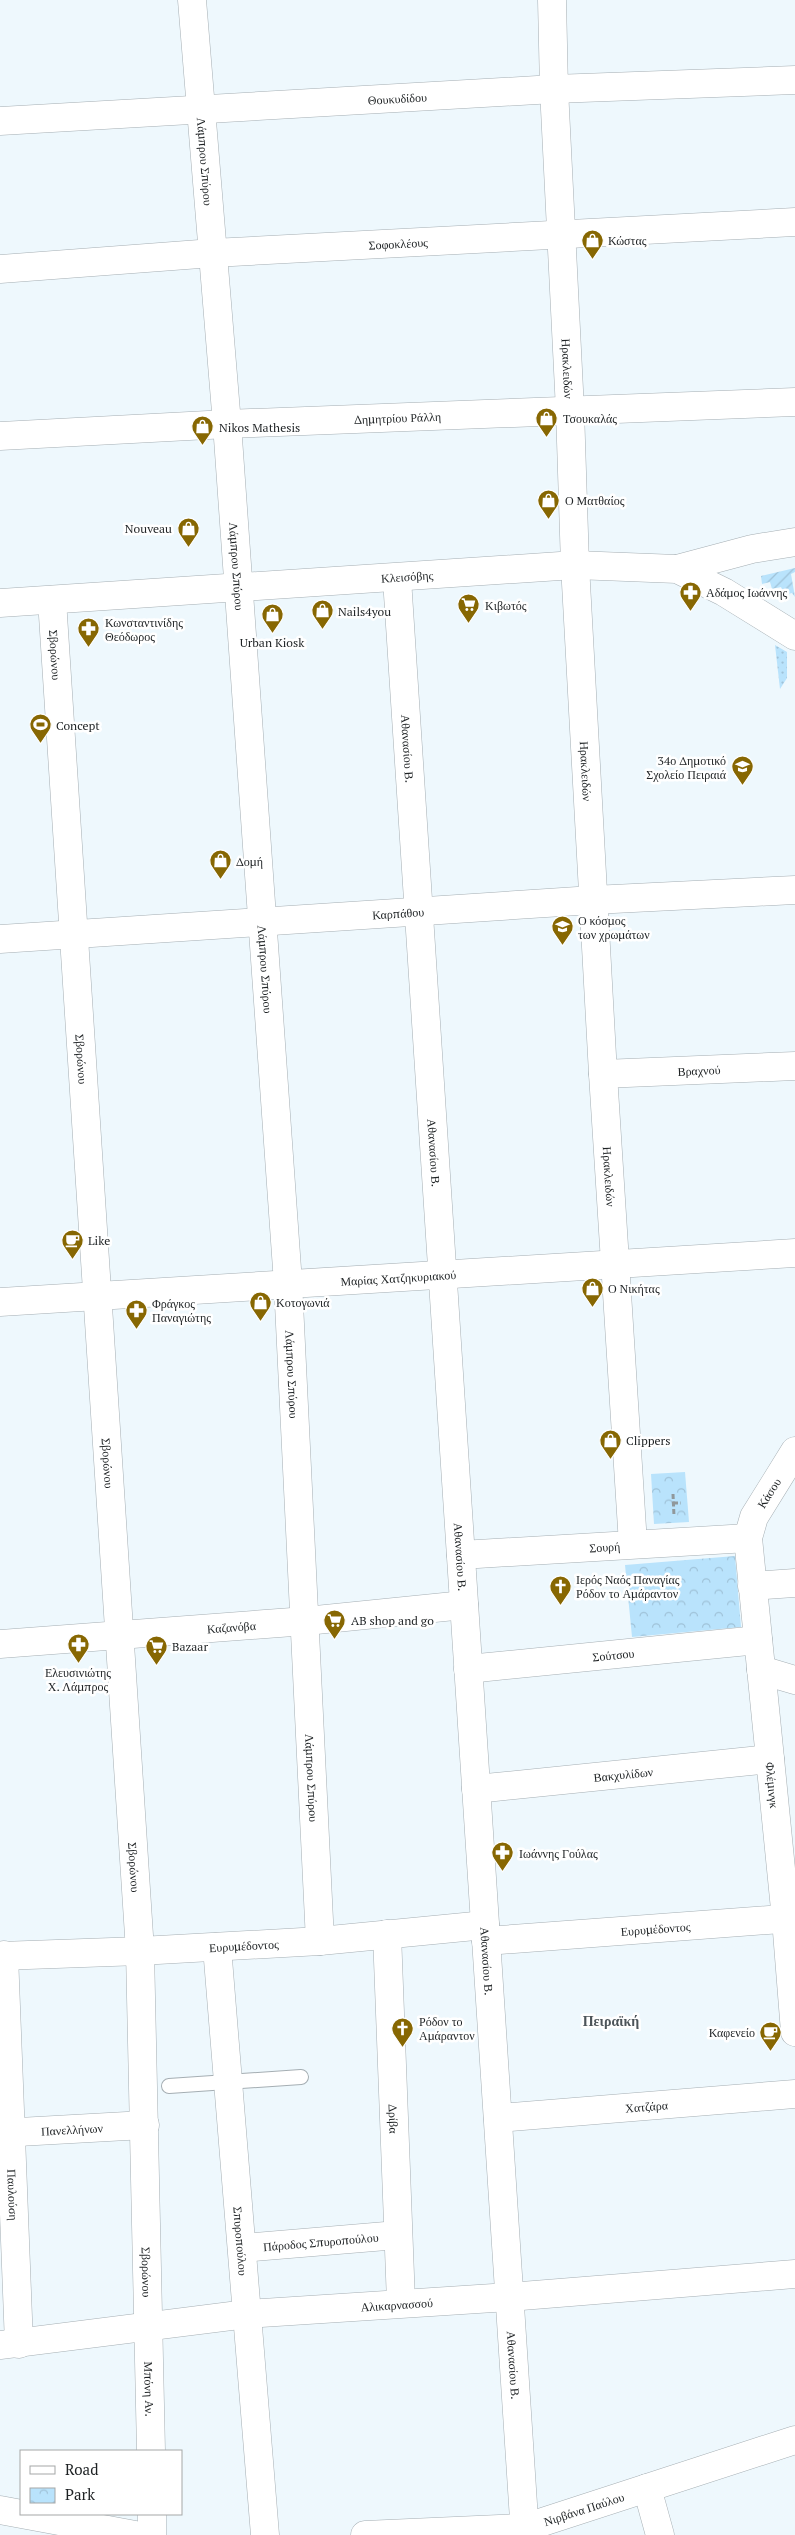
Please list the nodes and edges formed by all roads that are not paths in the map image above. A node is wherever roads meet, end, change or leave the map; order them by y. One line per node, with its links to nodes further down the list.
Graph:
1 (192, 0): 5 (street, Λάμπρου Σπύρου)
2 (552, 0): 4 (street, Ηρακλειδών)
3 (795, 80): 4 (street, Θουκυδίδου)
4 (554, 89): 5 (street, Θουκυδίδου); 8 (street, Ηρακλειδών)
5 (200, 108): 6 (street, Θουκυδίδου); 9 (street, Λάμπρου Σπύρου)
6 (0, 121)
7 (795, 222): 8 (street, Σοφοκλέους)
8 (562, 235): 9 (street, Σοφοκλέους); 12 (street, Ηρακλειδών)
9 (213, 253): 10 (street, Σοφοκλέους); 13 (street, Λάμπρου Σπύρου)
10 (0, 268)
11 (795, 402): 12 (street, Δημητρίου Ράλλη)
12 (570, 410): 13 (street, Δημητρίου Ράλλη); 16 (street, Ηρακλειδών)
13 (227, 424): 14 (street, Δημητρίου Ράλλη); 19 (street, Λάμπρου Σπύρου)
14 (0, 436)
15 (795, 542): 17 (street)
16 (575, 565): 17 (street, Κλεισόβης); 18 (street, Κλεισόβης); 24 (street, Ηρακλειδών)
17 (678, 569): 22 (street, Κλεισόβης)
18 (397, 578): 19 (street, Κλεισόβης); 25 (street, Αθανασίου Β.)
19 (238, 588): 20 (street, Κλεισόβης); 26 (street, Λάμπρου Σπύρου)
20 (52, 600): 21 (street, Κλεισόβης); 27 (street, Σβορώνου)
21 (0, 603)
22 (795, 636)
23 (795, 890): 24 (street, Καρπάθου)
24 (593, 900): 25 (street, Καρπάθου); 30 (street, Ηρακλειδών)
25 (419, 911): 26 (street, Καρπάθου); 33 (street, Αθανασίου Β.)
26 (261, 922): 27 (street, Καρπάθου); 34 (street, Λάμπρου Σπύρου)
27 (74, 934): 28 (street, Καρπάθου); 35 (street, Σβορώνου)
28 (0, 939)
29 (795, 1066): 30 (street, Βραχνού)
30 (603, 1074): 32 (street, Ηρακλειδών)
31 (795, 1253): 32 (street, Μαρίας Χατζηκυριακού)
32 (616, 1263): 33 (street, Μαρίας Χατζηκυριακού); 39 (street, Ηρακλειδών)
33 (442, 1274): 34 (street, Μαρίας Χατζηκυριακού); 40 (street, Αθανασίου Β.)
34 (288, 1283): 35 (street, Μαρίας Χατζηκυριακού); 44 (street, Λάμπρου Σπύρου)
35 (97, 1295): 36 (street, Μαρίας Χατζηκυριακού); 45 (street, Σβορώνου)
36 (0, 1302)
37 (795, 1451): 38 (street, Κάσου)
38 (748, 1538): 39 (street, Σουρή); 42 (street, Φλέμινγκ)
39 (634, 1544): 40 (street, Σουρή)
40 (461, 1554): 43 (street, Αθανασίου Β.)
41 (795, 1583): 42 (street)
42 (752, 1586): 46 (street, Φλέμινγκ)
43 (464, 1605): 44 (street, Καζανόβα); 48 (street, Αθανασίου Β.)
44 (306, 1621): 45 (street, Καζανόβα); 56 (street, Λάμπρου Σπύρου)
45 (120, 1636): 47 (street, Καζανόβα); 58 (street, Σβορώνου)
46 (758, 1640): 48 (street, Σούτσου); 49 (street, Φλέμινγκ)
47 (0, 1644)
48 (468, 1668): 52 (street, Αθανασίου Β.)
49 (761, 1670): 50 (street); 51 (street, Φλέμινγκ)
50 (795, 1680)
51 (770, 1759): 52 (street, Βακχυλίδων); 53 (street, Φλέμινγκ)
52 (476, 1789): 54 (street, Αθανασίου Β.)
53 (790, 1918): 54 (street, Ευρυμέδοντος); 60 (street, Φλέμινγκ)
54 (486, 1933): 55 (street, Ευρυμέδοντος); 65 (street, Αθανασίου Β.)
55 (387, 1934): 56 (street, Ευρυμέδοντος); 68 (street, Δρίβα)
56 (320, 1941): 57 (street, Ευρυμέδοντος)
57 (217, 1947): 58 (street, Ευρυμέδοντος); 62 (street, Σπυροπούλου)
58 (140, 1951): 59 (street, Ευρυμέδοντος); 66 (street, Σβορώνου)
59 (2, 1955): 67 (street, Παυλούση)
60 (795, 2032)
61 (301, 2077): 62 (lane)
62 (228, 2082): 63 (lane); 69 (street, Σπυροπούλου)
63 (169, 2086)
64 (795, 2094): 65 (street, Χατζάρα)
65 (498, 2118): 71 (street, Αθανασίου Β.)
66 (145, 2125): 67 (street, Πανελλήνων); 74 (street, Σβορώνου)
67 (5, 2133): 75 (street, Παυλούση)
68 (398, 2235): 69 (street, Πάροδος Σπυροπούλου); 72 (street, Δρίβα)
69 (242, 2248): 73 (street, Σπυροπούλου)
70 (795, 2274): 71 (street, Αλικαρνασσού)
71 (509, 2297): 72 (street, Αλικαρνασσού); 83 (street, Αθανασίου Β.)
72 (401, 2302): 73 (street, Αλικαρνασσού)
73 (247, 2314): 74 (street, Αλικαρνασσού); 86 (street, Σπυροπούλου)
74 (148, 2327): 75 (street, Αλικαρνασσού); 77 (street, Μπόνη Αν.)
75 (10, 2344)
76 (795, 2440): 78 (street, Νιρβάνα Παύλου)
77 (151, 2450)
78 (647, 2488): 83 (street, Νιρβάνα Παύλου); 88 (street)
79 (0, 2510): 80 (street)
80 (20, 2514)
81 (27, 2515): 84 (street)
82 (152, 2515): 85 (street)
83 (524, 2531): 87 (street, Νιρβάνα Παύλου)
84 (135, 2535)
85 (152, 2535)
86 (264, 2535)
87 (365, 2535)
88 (660, 2535)

